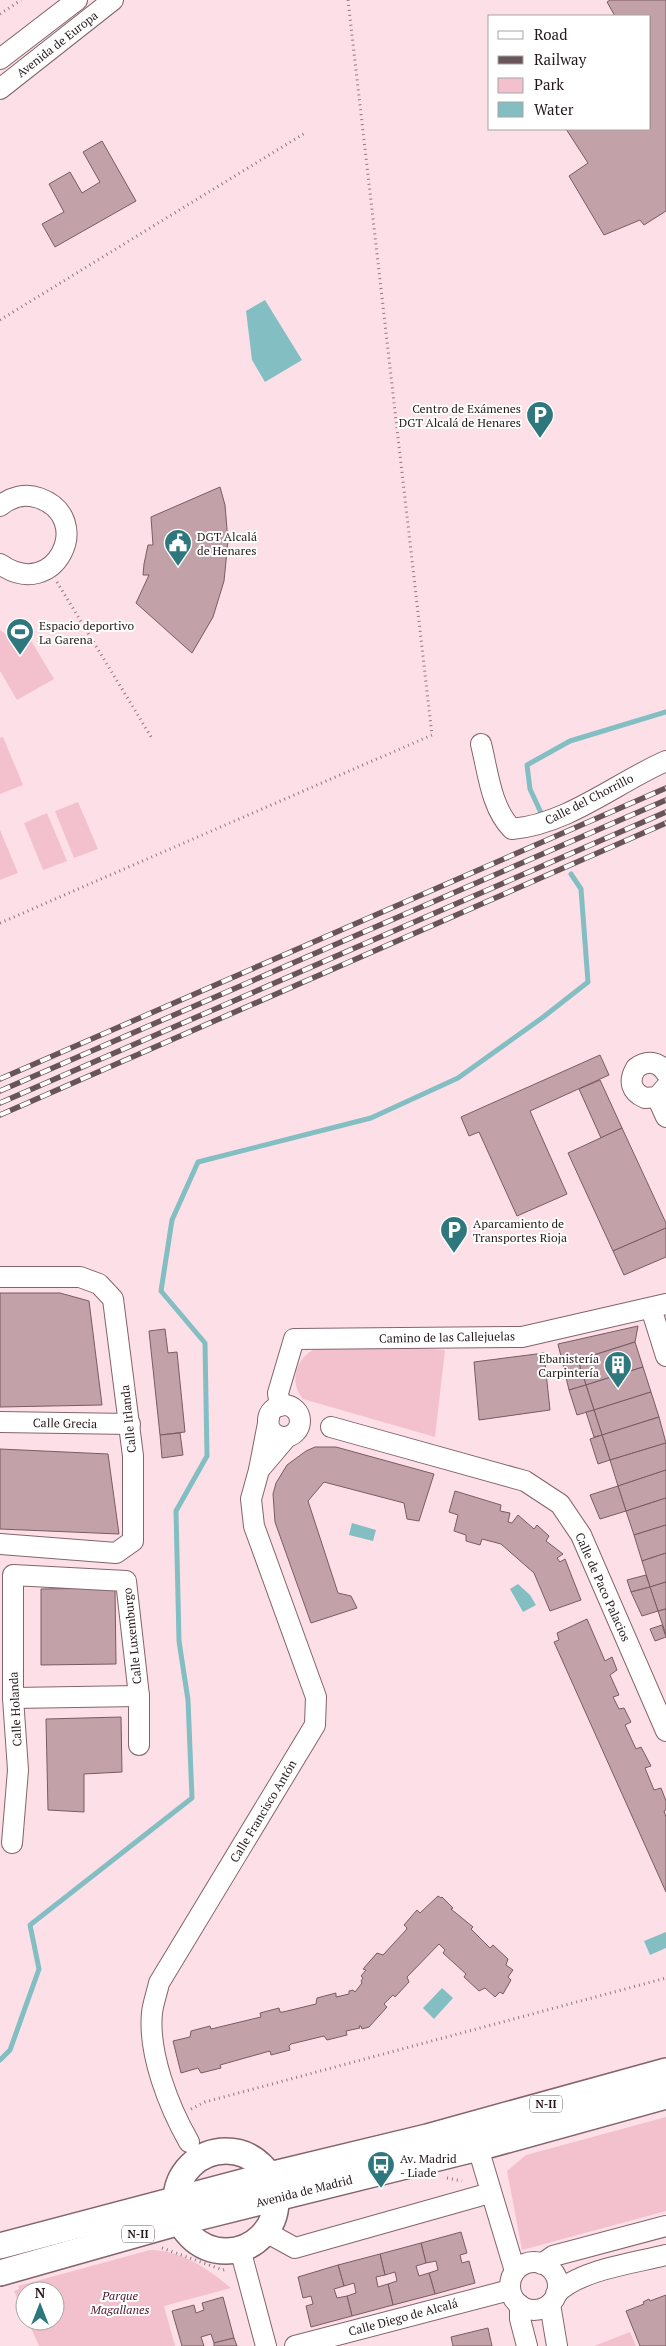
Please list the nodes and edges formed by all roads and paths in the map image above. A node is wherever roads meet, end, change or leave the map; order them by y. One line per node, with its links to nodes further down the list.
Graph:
1 (21, 0): 5 (path)
2 (76, 0): 6 (street, Avenida de Europa)
3 (114, 0): 7 (street, Avenida de Europa)
4 (348, 0): 16 (path)
5 (0, 14)
6 (0, 59)
7 (0, 89)
8 (305, 134): 9 (path)
9 (0, 320)
10 (3, 498): 12 (street)
11 (0, 564): 12 (street)
12 (48, 569): 13 (path)
13 (153, 740)
14 (480, 744): 15 (street, Calle del Chorrillo)
15 (666, 761)
16 (0, 924)
17 (666, 1073): 18 (street)
18 (662, 1092): 19 (street)
19 (666, 1117)
20 (0, 1277): 25 (street, Calle Irlanda)
21 (658, 1306): 22 (street); 23 (street, Camino de las Callejuelas)
22 (666, 1356)
23 (274, 1412): 26 (street); 26 (street); 27 (street, Calle Francisco Antón)
24 (0, 1422): 25 (street, Calle Grecia)
25 (130, 1424): 28 (street, Calle Irlanda)
26 (293, 1428): 27 (street); 32 (street, Calle de Paco Palacios)
27 (259, 1470): 39 (street, Calle Francisco Antón)
28 (0, 1544)
29 (13, 1575): 30 (street, Calle Luxemburgo); 31 (street, Calle Holanda)
30 (138, 1696): 31 (street); 33 (street, Calle Luxemburgo)
31 (13, 1698): 34 (street, Calle Holanda)
32 (666, 1732)
33 (139, 1745)
34 (9, 1770): 35 (street, Calle Holanda)
35 (12, 1843)
36 (666, 1978): 39 (path)
37 (666, 2071): 40 (main road, Avenida de Madrid / N-II)
38 (666, 2096): 42 (main road, Avenida de Madrid / N-II)
39 (174, 2116): 41 (street, Calle Francisco Antón)
40 (426, 2137): 42 (street); 43 (main road, Avenida de Madrid / N-II)
41 (189, 2142)
42 (478, 2148): 43 (main road, Avenida de Madrid / N-II); 44 (street)
43 (273, 2186): 45 (main road, Avenida de Madrid / N-II); 45 (main road); 47 (main road)
44 (490, 2193): 47 (street); 52 (street)
45 (178, 2211): 48 (main road, Avenida de Madrid / N-II); 49 (main road); 53 (main road, Avenida de Madrid / N-II)
46 (666, 2226): 51 (street)
47 (266, 2232): 49 (main road)
48 (0, 2246)
49 (240, 2249): 56 (street)
50 (666, 2255): 55 (street)
51 (542, 2264): 52 (street); 55 (street)
52 (515, 2271): 54 (street)
53 (0, 2273)
54 (515, 2298): 55 (street); 57 (street, Calle Diego de Alcalá); 58 (street)
55 (553, 2299): 59 (street)
56 (266, 2346)
57 (295, 2346)
58 (527, 2346)
59 (557, 2346)

